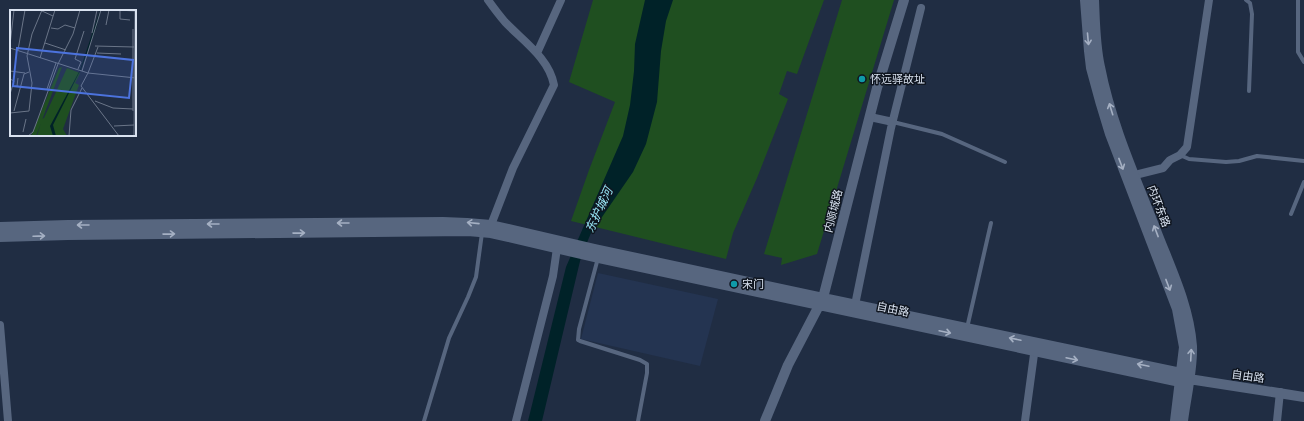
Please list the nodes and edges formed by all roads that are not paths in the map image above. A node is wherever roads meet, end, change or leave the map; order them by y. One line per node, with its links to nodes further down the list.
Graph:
1 (488, 0): 10 (street)
2 (561, 0): 10 (street)
3 (904, 0): 13 (street, 内顺城路)
4 (1085, 0): 33 (street, 内环东路, one-way to 33)
5 (1094, 0): 18 (street, 内环东路, one-way to 5)
6 (1208, 0): 15 (street)
7 (1246, 0): 12 (lane)
8 (1298, 0): 11 (lane)
9 (921, 8): 14 (street)
10 (537, 53): 22 (street)
11 (1304, 62)
12 (1249, 91)
13 (870, 117): 14 (street); 28 (street, 内顺城路)
14 (893, 122): 17 (lane); 29 (street)
15 (1180, 155): 16 (lane); 18 (street)
16 (1304, 161)
17 (1005, 162)
18 (1135, 175): 33 (street, 内环东路, one-way to 18)
19 (1304, 182): 20 (lane)
20 (1290, 214)
21 (991, 223): 31 (lane)
22 (491, 225): 23 (street, one-way to 23); 26 (street)
23 (0, 226)
24 (482, 232): 25 (street, one-way to 24); 26 (street); 37 (lane)
25 (0, 237)
26 (563, 246): 27 (street, 自由路); 38 (street)
27 (595, 254): 28 (street, 自由路); 39 (lane)
28 (822, 302): 29 (street, 自由路); 32 (street, 自由路, one-way to 32); 40 (street, 内顺城路)
29 (855, 305): 31 (street, 自由路)
30 (0, 325): 36 (street)
31 (967, 328): 32 (street, 自由路, one-way to 31)
32 (1035, 347): 33 (street, 自由路); 41 (street)
33 (1183, 378): 34 (street, 自由路); 42 (street, 内环东路); 43 (street, 内环东路)
34 (1280, 392): 35 (street, 自由路); 44 (street)
35 (1304, 397)
36 (8, 421)
37 (424, 421)
38 (516, 421)
39 (638, 421)
40 (765, 421)
41 (1024, 421)
42 (1175, 421)
43 (1182, 421)
44 (1277, 421)

